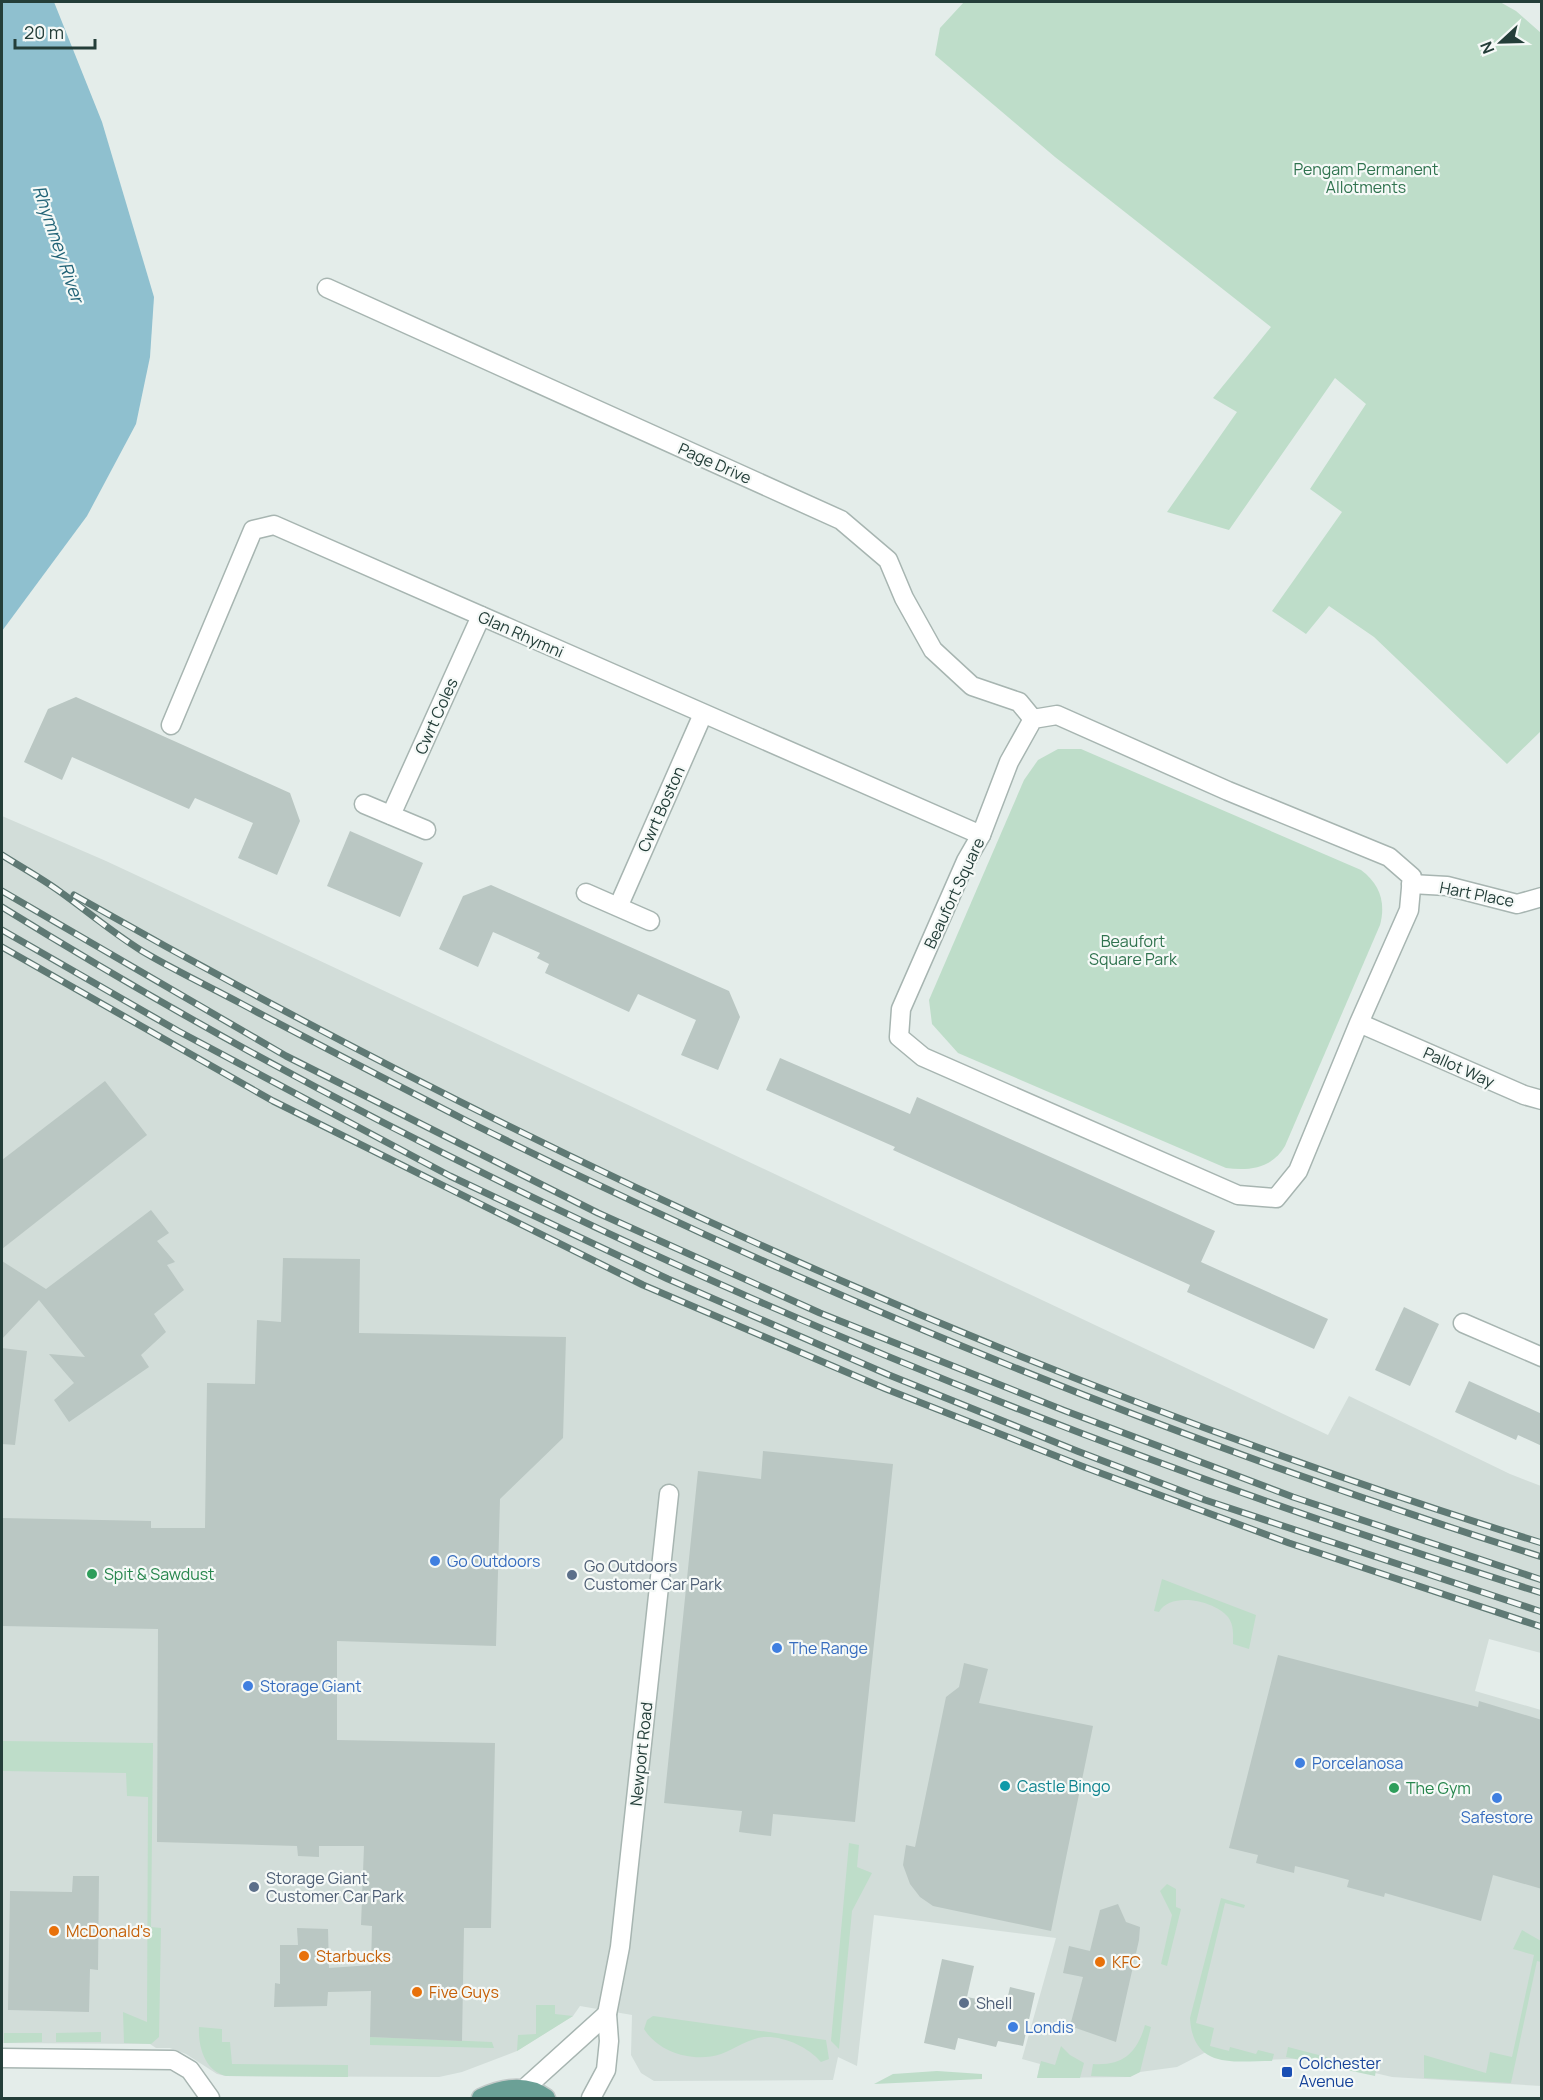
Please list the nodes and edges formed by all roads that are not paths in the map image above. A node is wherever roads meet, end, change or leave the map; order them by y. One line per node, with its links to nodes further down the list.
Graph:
1 (327, 288): 4 (street, Page Drive)
2 (481, 616): 3 (street, Glan Rhymni); 5 (street, Glan Rhymni); 7 (street, Cwrt Coles)
3 (703, 714): 9 (street, Glan Rhymni); 13 (street, Cwrt Boston)
4 (1033, 719): 9 (street, Beaufort Square); 10 (street)
5 (171, 725)
6 (364, 804): 7 (street)
7 (391, 815): 8 (street)
8 (426, 830)
9 (981, 835): 15 (street, Beaufort Square)
10 (1411, 884): 12 (street, Hart Place); 15 (street, Beaufort Square)
11 (586, 893): 13 (street)
12 (1542, 897)
13 (619, 905): 14 (street)
14 (650, 921)
15 (1359, 1023): 16 (street, Pallot Way)
16 (1542, 1100)
17 (1463, 1323): 18 (street)
18 (1542, 1357)
19 (669, 1494): 20 (street, Newport Road)
20 (607, 2014): 22 (street); 26 (street, Newport Road)
21 (2, 2058): 23 (street)
22 (524, 2089): 24 (main road); 25 (main road)
23 (210, 2098)
24 (481, 2098)
25 (546, 2098)
26 (591, 2098)

